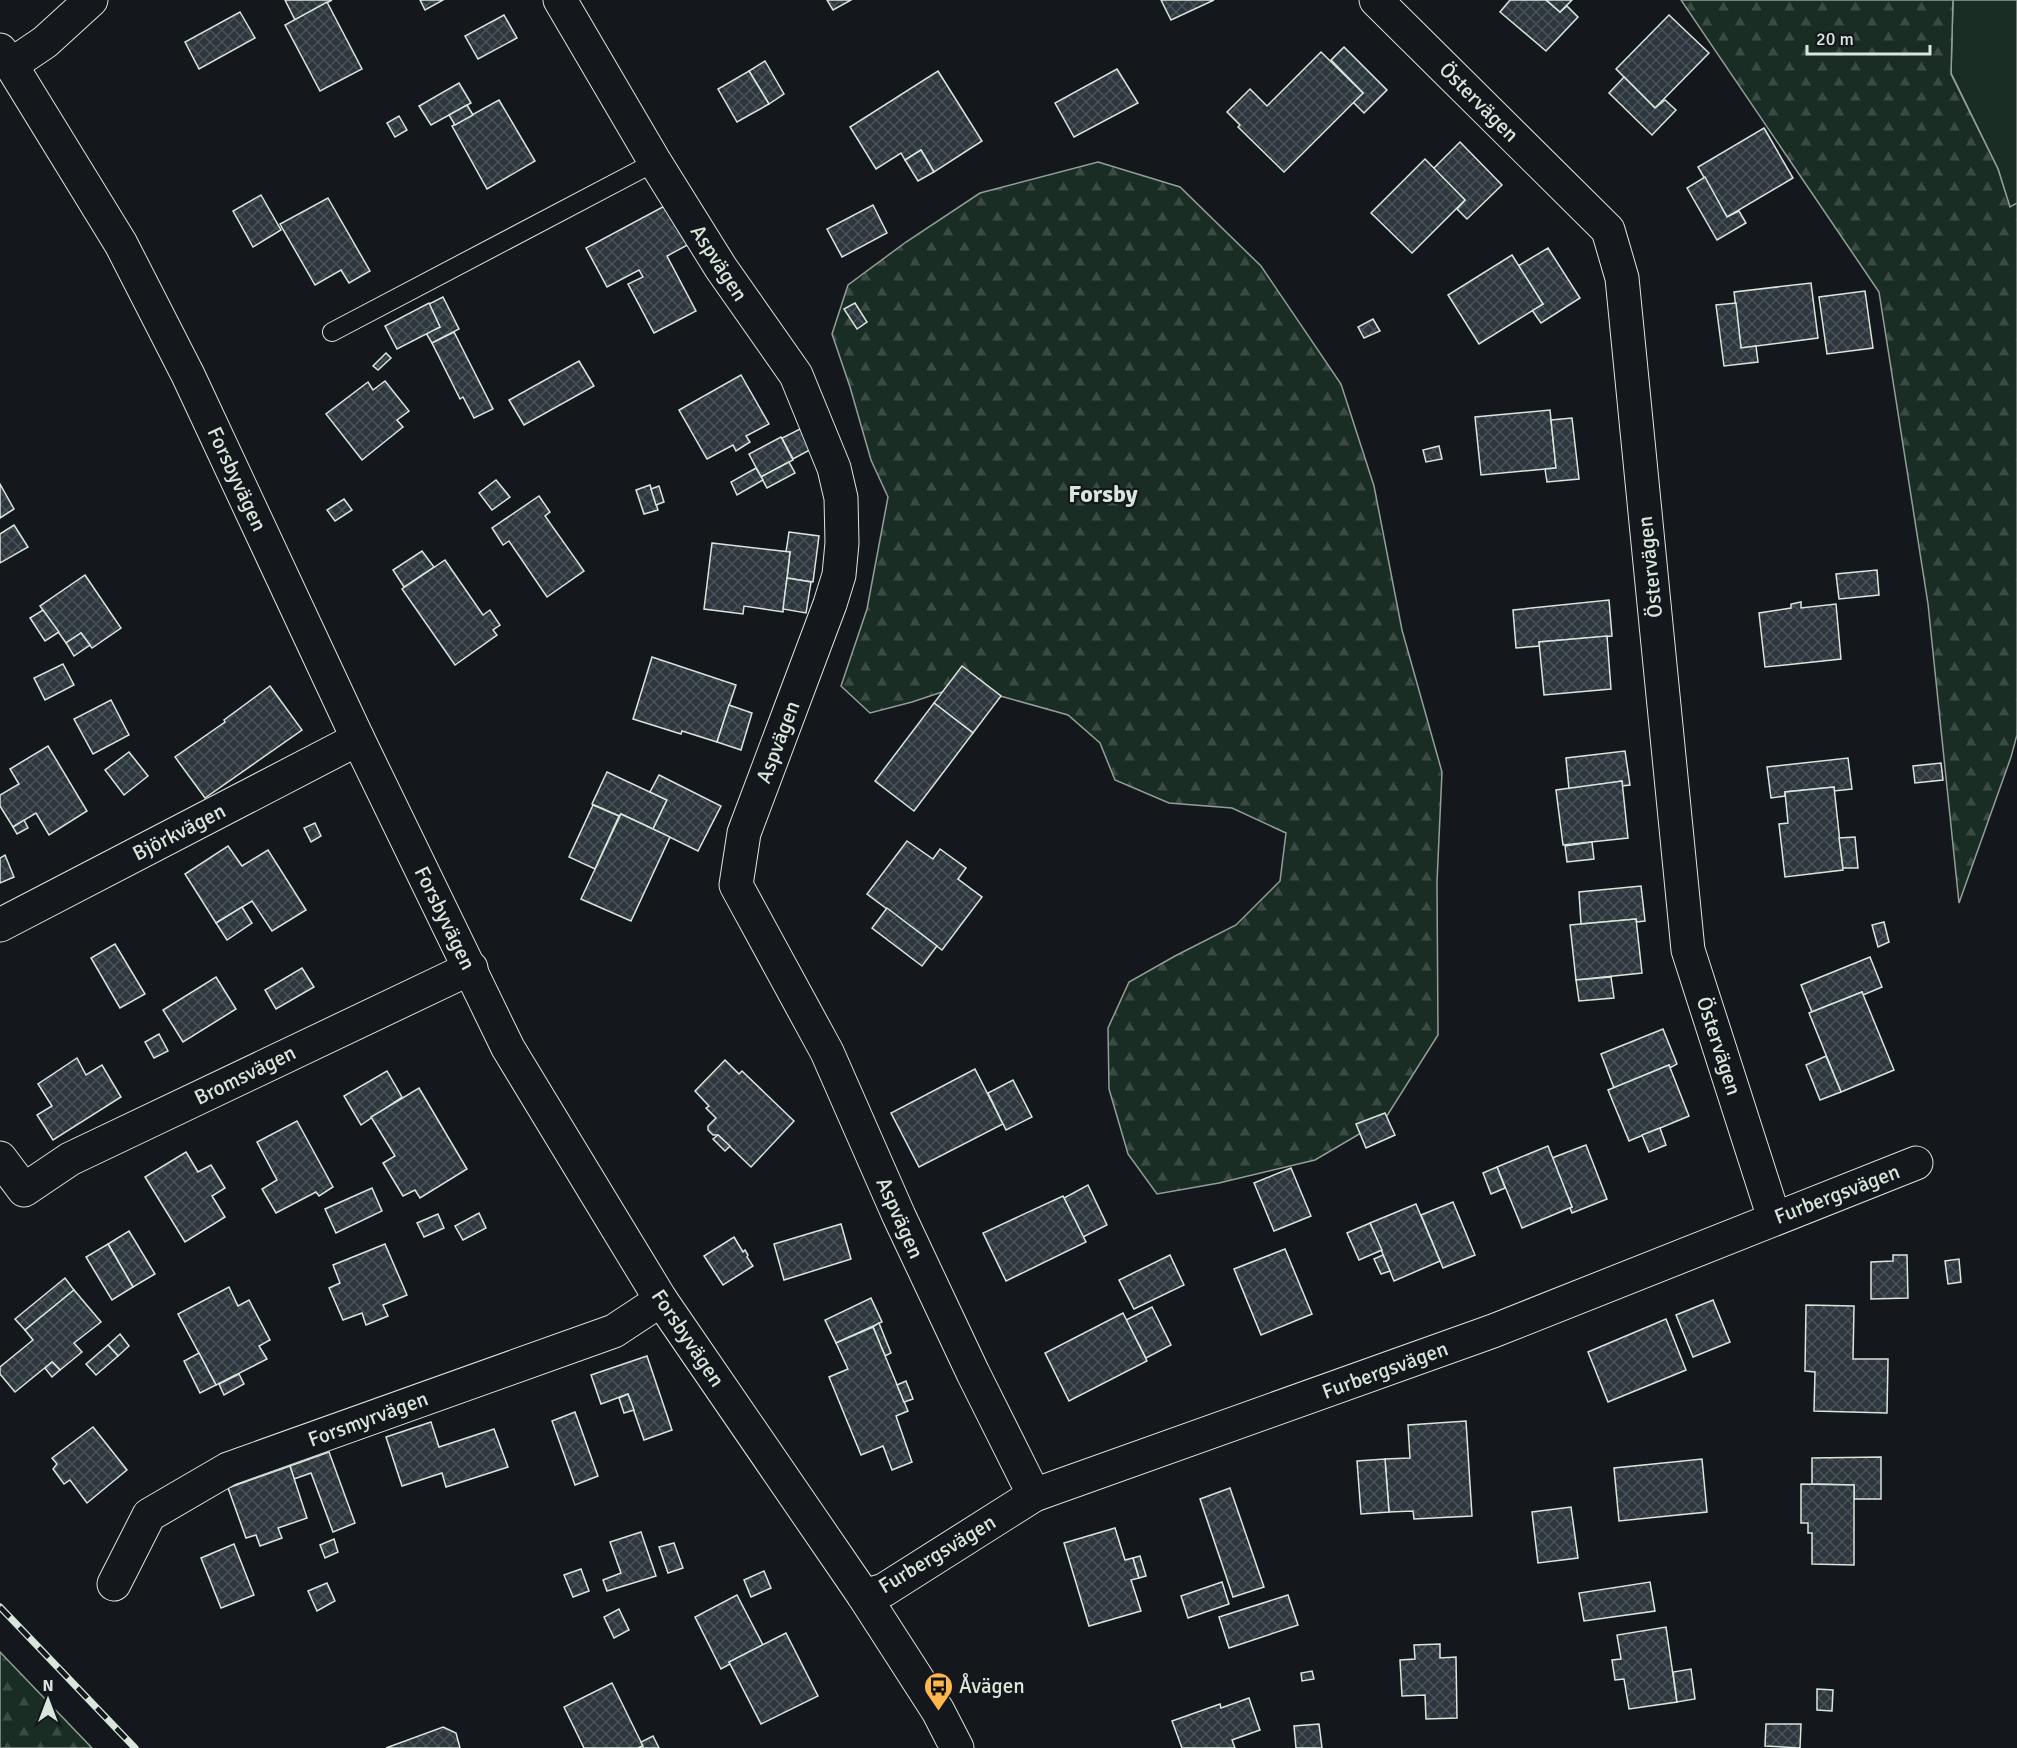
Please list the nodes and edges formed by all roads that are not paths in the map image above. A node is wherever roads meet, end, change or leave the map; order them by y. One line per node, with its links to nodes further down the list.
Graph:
1 (91, 0): 4 (street)
2 (560, 0): 5 (street, Aspvägen)
3 (1376, 0): 12 (street, Östervägen)
4 (6, 57): 7 (street, Forsbyvägen)
5 (655, 162): 6 (lane); 14 (street, Aspvägen)
6 (332, 332)
7 (358, 740): 8 (street, Björkvägen); 9 (street, Forsbyvägen)
8 (0, 925)
9 (471, 968): 10 (street, Bromsvägen); 13 (street, Forsbyvägen)
10 (0, 1158)
11 (1916, 1163): 12 (street, Furbergsvägen)
12 (1774, 1218): 14 (street, Furbergsvägen)
13 (661, 1300): 15 (street, Forsmyrvägen); 16 (street, Forsbyvägen)
14 (1034, 1495): 16 (street, Furbergsvägen)
15 (114, 1584)
16 (864, 1596): 17 (street, Forsbyvägen)
17 (957, 1748)

